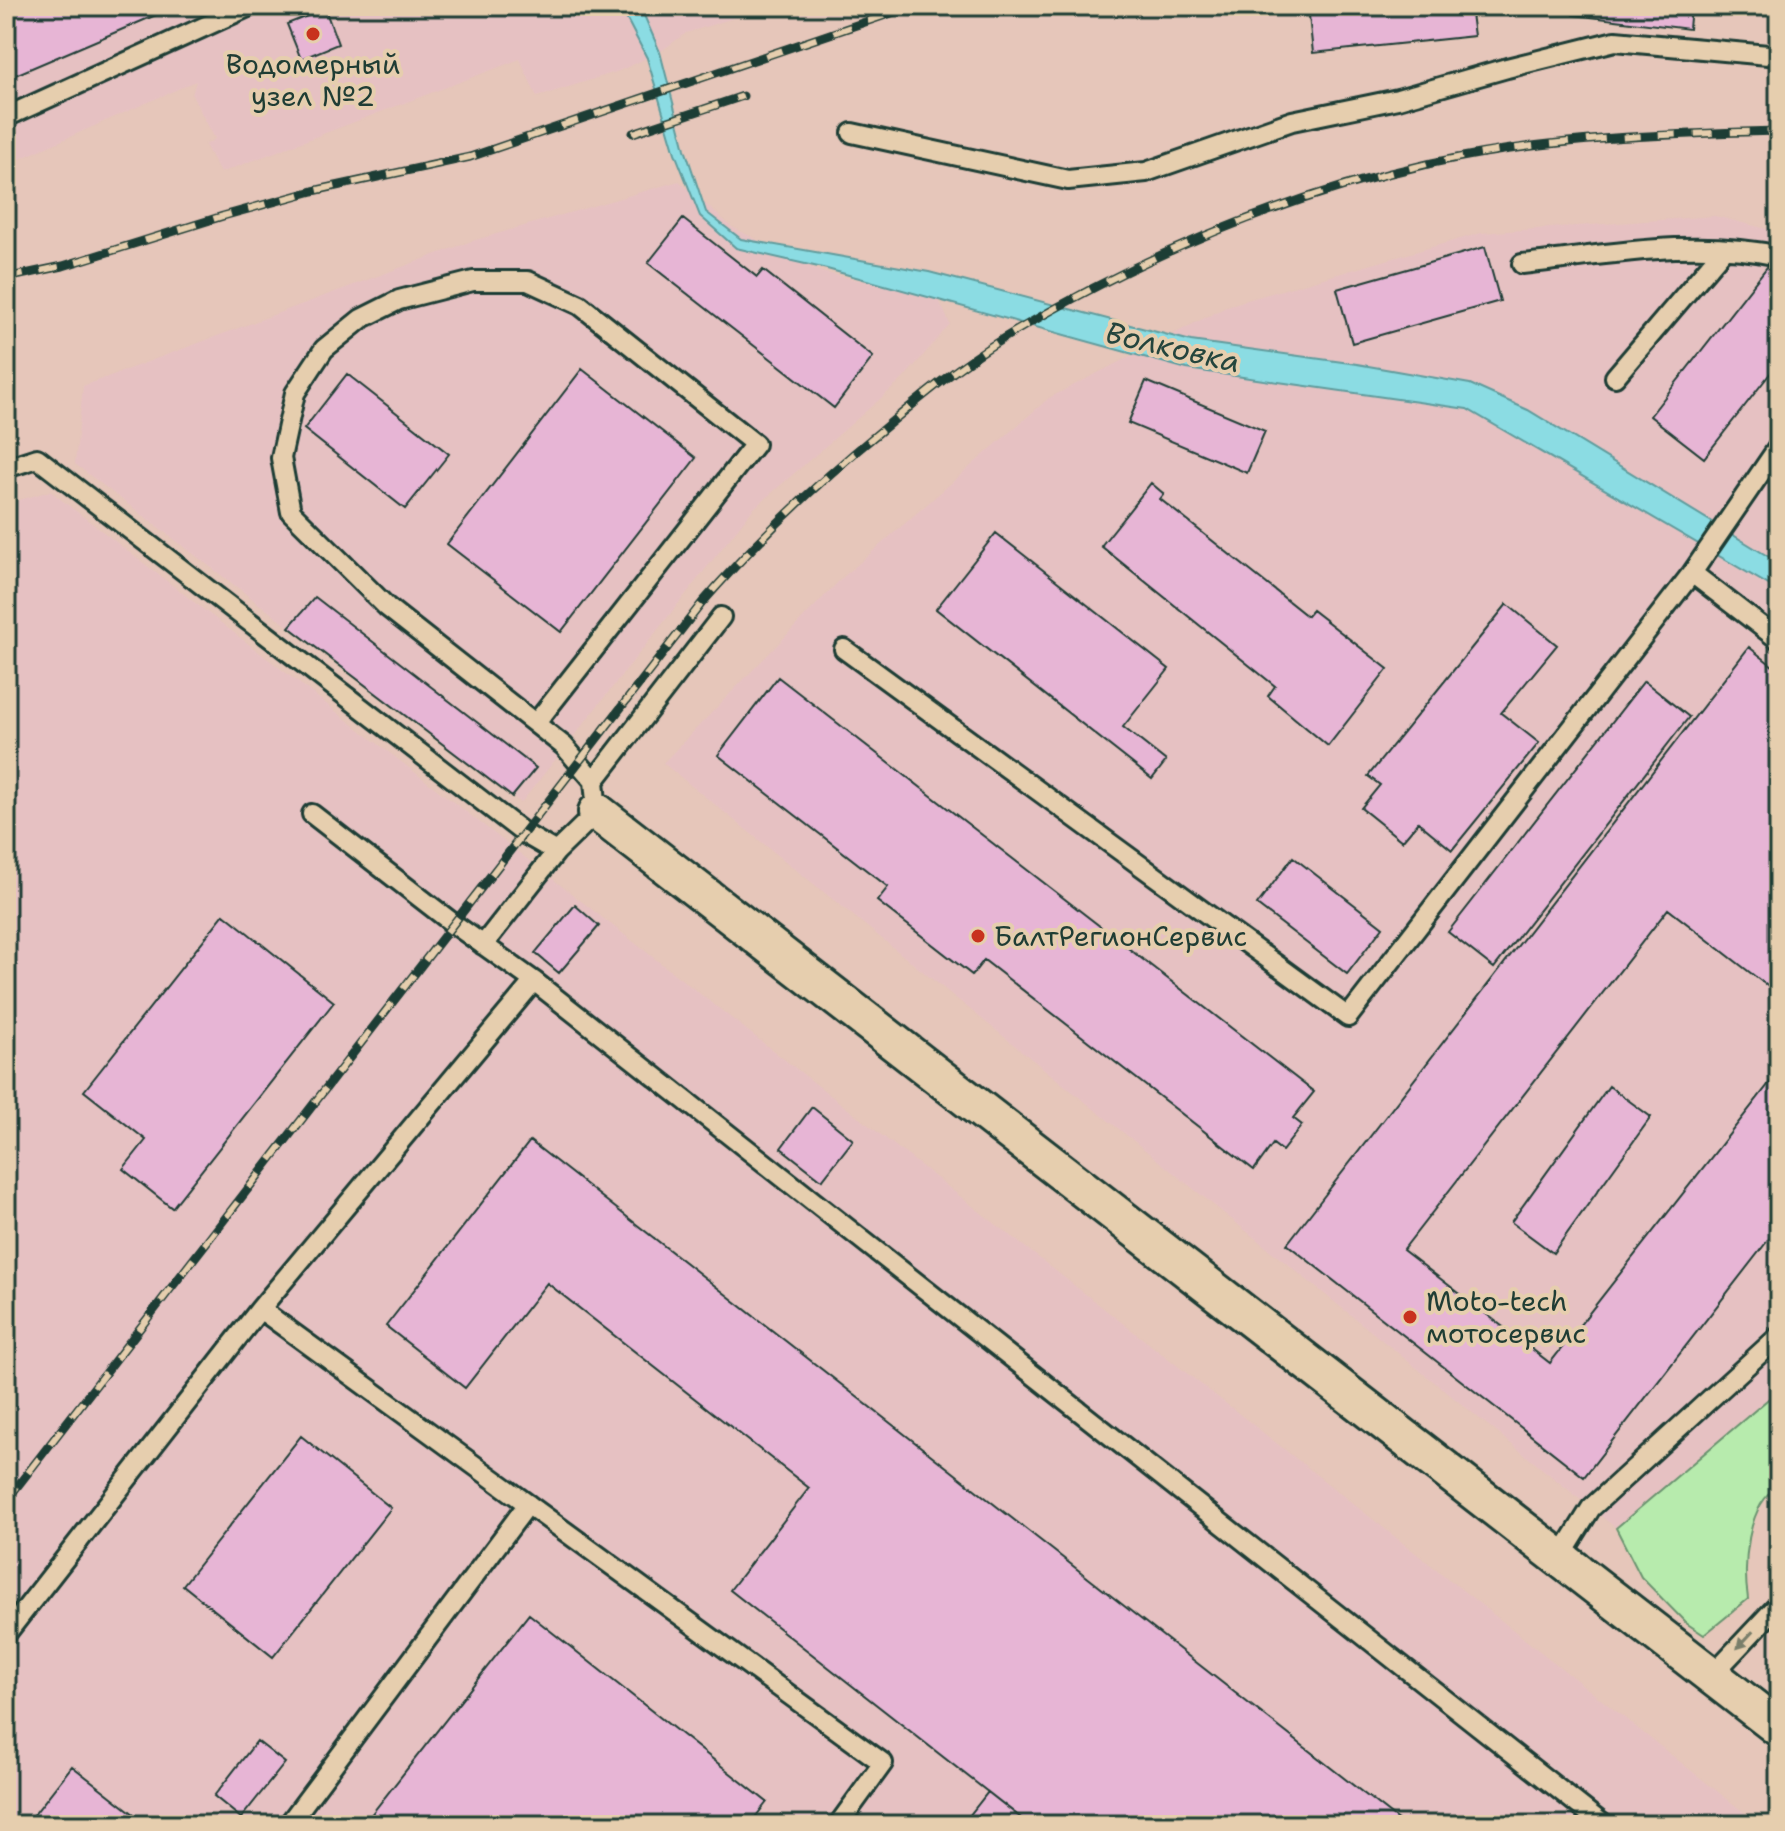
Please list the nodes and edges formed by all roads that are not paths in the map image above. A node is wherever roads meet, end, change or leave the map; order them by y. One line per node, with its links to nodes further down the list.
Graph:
1 (250, 6): 3 (lane)
2 (1779, 56): 4 (lane)
3 (6, 117)
4 (852, 133)
5 (1724, 249): 6 (lane); 7 (lane); 8 (lane)
6 (1779, 256)
7 (1522, 264)
8 (1615, 377)
9 (1779, 446): 11 (lane)
10 (6, 468): 18 (lane)
11 (1692, 573): 13 (lane); 14 (lane)
12 (721, 617): 16 (lane)
13 (1779, 640)
14 (844, 649)
15 (536, 723): 15 (lane); 16 (lane)
16 (595, 796): 18 (lane); 24 (street)
17 (312, 814): 19 (lane)
18 (556, 852): 19 (lane)
19 (483, 945): 20 (lane)
20 (534, 981): 21 (lane); 31 (lane)
21 (260, 1309): 23 (lane); 26 (lane)
22 (1779, 1336): 24 (lane)
23 (528, 1504): 29 (lane); 30 (lane)
24 (1560, 1558): 27 (street)
25 (1779, 1604): 27 (lane, one-way to 27)
26 (6, 1634)
27 (1711, 1676): 28 (street)
28 (1779, 1728)
29 (288, 1825)
30 (838, 1825)
31 (1604, 1825)

